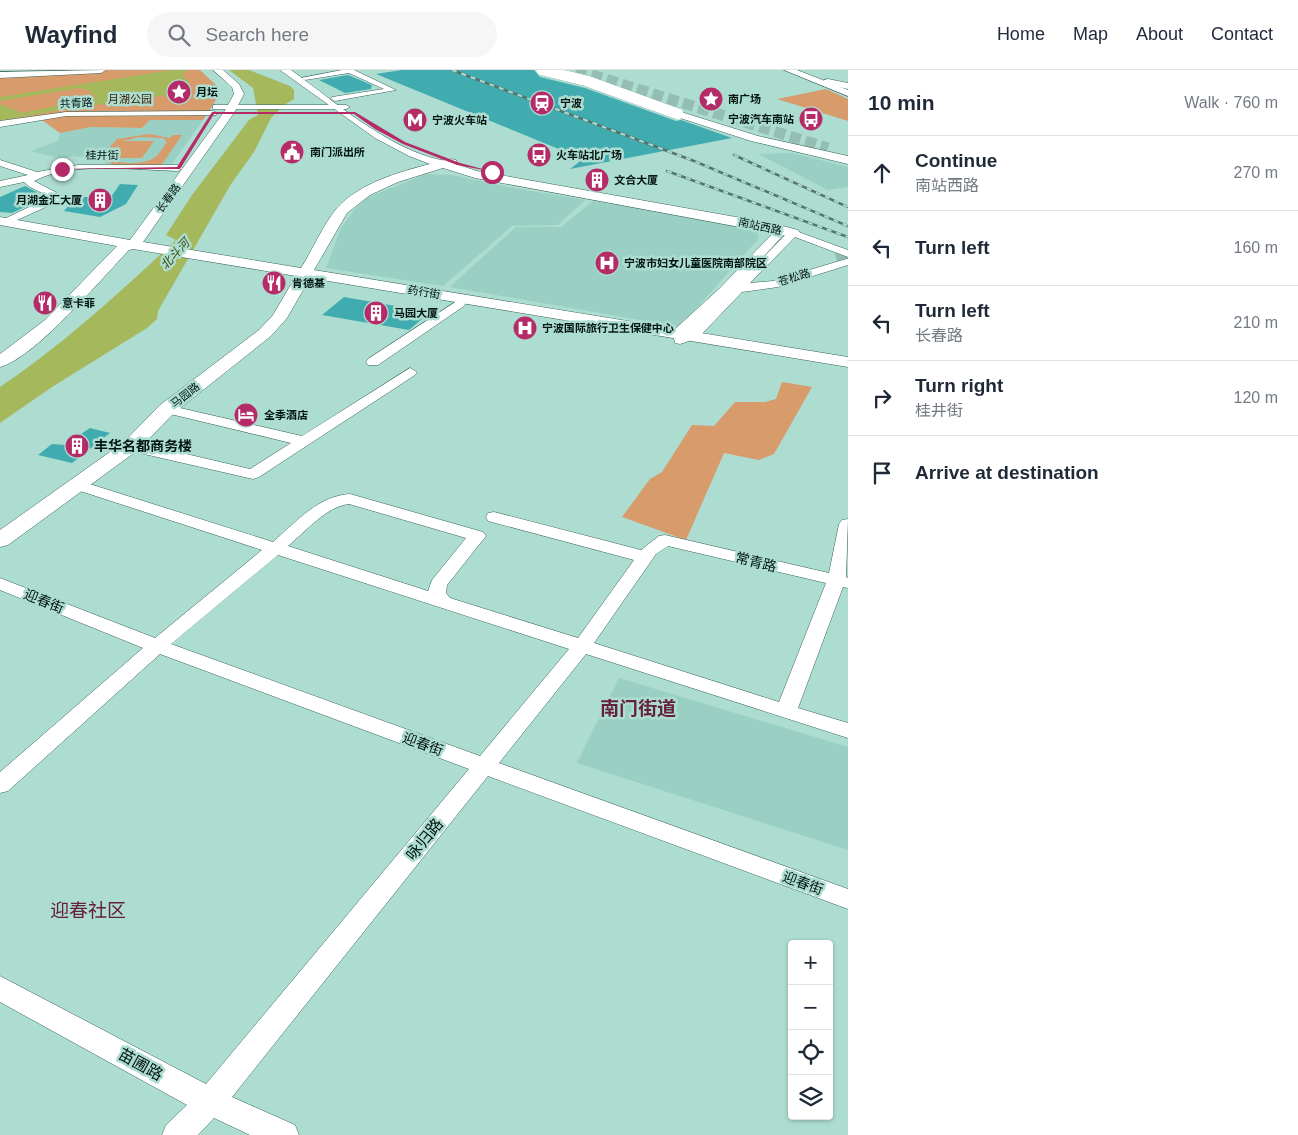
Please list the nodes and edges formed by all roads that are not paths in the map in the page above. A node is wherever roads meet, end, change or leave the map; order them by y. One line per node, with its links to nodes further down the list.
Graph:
1 (87, 70): 10 (main road)
2 (101, 70): 10 (main road)
3 (285, 70): 17 (main road)
4 (295, 70): 13 (main road)
5 (352, 70): 13 (street); 17 (street)
6 (542, 70): 20 (main road, bridge)
7 (552, 70): 20 (main road, bridge)
8 (789, 70): 16 (main road)
9 (798, 70): 14 (main road)
10 (56, 72): 11 (main road)
11 (0, 73)
12 (213, 73): 18 (main road, 长春路); 19 (main road, 长春路)
13 (305, 78): 17 (main road)
14 (828, 82): 15 (highway)
15 (848, 88)
16 (848, 93)
17 (344, 108): 19 (street); 25 (main road, 南站西路)
18 (215, 110): 19 (main road); 21 (street, 共青路); 28 (main road, 长春路)
19 (230, 110): 33 (main road, 长春路)
20 (678, 114): 22 (main road)
21 (0, 124)
22 (733, 133): 24 (main road); 27 (main road)
23 (824, 148): 24 (main road)
24 (848, 157)
25 (445, 162): 32 (main road, 南站西路); 35 (main road, 马园路)
26 (0, 163): 29 (street)
27 (848, 164)
28 (177, 169): 29 (street, 桂井街); 31 (street, 桂井街); 33 (main road, 长春路)
29 (35, 176): 30 (street, 桂井街); 31 (street)
30 (0, 184)
31 (5, 223): 33 (main road, 药行街)
32 (787, 232): 34 (street, 苍松路); 36 (street); 38 (street)
33 (127, 245): 35 (main road, 药行街); 39 (main road, 长春路)
34 (843, 258): 36 (street, 苍松路)
35 (303, 275): 37 (main road, 药行街); 38 (main road, 药行街); 43 (main road, 马园路)
36 (745, 284): 38 (street)
37 (460, 303): 38 (main road, 药行街); 40 (street)
38 (684, 336): 41 (main road, 药行街)
39 (0, 362)
40 (373, 362)
41 (847, 364)
42 (410, 372): 44 (street)
43 (167, 409): 44 (street); 45 (main road, 马园路)
44 (304, 442): 45 (street)
45 (131, 446): 46 (main road, 马园路)
46 (77, 485): 49 (main road, 马园路); 51 (street)
47 (494, 517): 52 (street)
48 (848, 524): 53 (street)
49 (0, 540)
50 (665, 540): 52 (street, 咏归路); 53 (street, 常青路)
51 (277, 548): 55 (street); 55 (street); 56 (street)
52 (645, 556): 57 (street, 咏归路)
53 (842, 582): 58 (street)
54 (0, 583): 56 (street, 迎春街)
55 (444, 602): 57 (street)
56 (157, 646): 60 (street, 迎春街); 61 (street)
57 (579, 647): 58 (street); 60 (street, 咏归路)
58 (786, 712): 59 (street)
59 (848, 731)
60 (482, 766): 62 (street, 迎春街); 64 (street, 咏归路)
61 (0, 785)
62 (848, 899)
63 (0, 988): 64 (street, 苗圃路)
64 (210, 1102): 65 (street, 咏归路); 66 (street, 苗圃路)
65 (177, 1135)
66 (284, 1135)

